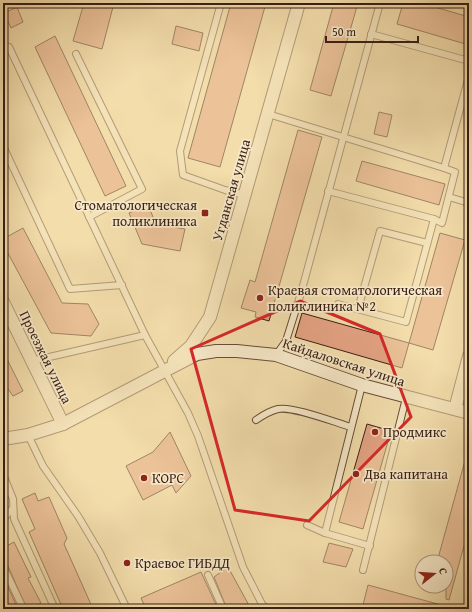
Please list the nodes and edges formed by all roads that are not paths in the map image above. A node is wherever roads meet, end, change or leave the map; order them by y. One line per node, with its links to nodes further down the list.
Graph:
1 (222, 3): 14 (lane)
2 (299, 3): 9 (street, Угданская улица)
3 (380, 3): 4 (lane)
4 (371, 34): 7 (lane); 10 (lane)
5 (3, 53): 17 (lane)
6 (76, 54): 17 (lane)
7 (469, 61)
8 (469, 76): 12 (lane)
9 (268, 114): 10 (lane); 14 (street, Угданская улица)
10 (343, 138): 12 (lane); 13 (lane)
11 (3, 146): 20 (lane)
12 (444, 168): 15 (lane)
13 (328, 191): 18 (lane); 25 (lane)
14 (245, 195): 28 (street, Угданская улица)
15 (449, 197): 16 (lane); 18 (lane)
16 (469, 204)
17 (89, 217): 20 (lane)
18 (434, 220): 19 (lane)
19 (427, 243): 23 (lane); 23 (lane)
20 (122, 285): 24 (lane)
21 (3, 302): 27 (street, Проезжая улица)
22 (338, 304): 23 (lane)
23 (358, 309)
24 (145, 334): 27 (lane); 28 (lane)
25 (276, 355): 28 (street, Кайдаловская улица); 29 (street, Кайдаловская улица)
26 (469, 356): 31 (street)
27 (32, 361): 34 (street, Проезжая улица)
28 (164, 370): 34 (street); 51 (lane)
29 (362, 385): 30 (street, Кайдаловская улица); 35 (lane)
30 (406, 398): 31 (street, Кайдаловская улица); 43 (lane)
31 (455, 409): 32 (street, Кайдаловская улица)
32 (469, 413)
33 (256, 420): 35 (lane)
34 (63, 424): 36 (street)
35 (351, 426): 42 (lane)
36 (28, 435): 37 (street); 49 (lane)
37 (3, 440)
38 (3, 474): 39 (lane)
39 (14, 508): 40 (lane); 48 (lane)
40 (3, 519)
41 (307, 525): 42 (lane)
42 (325, 533): 43 (lane)
43 (370, 546): 45 (lane)
44 (3, 566): 47 (lane)
45 (363, 570)
46 (208, 576): 50 (lane)
47 (23, 608)
48 (55, 609)
49 (127, 609)
50 (223, 609)
51 (267, 609)

